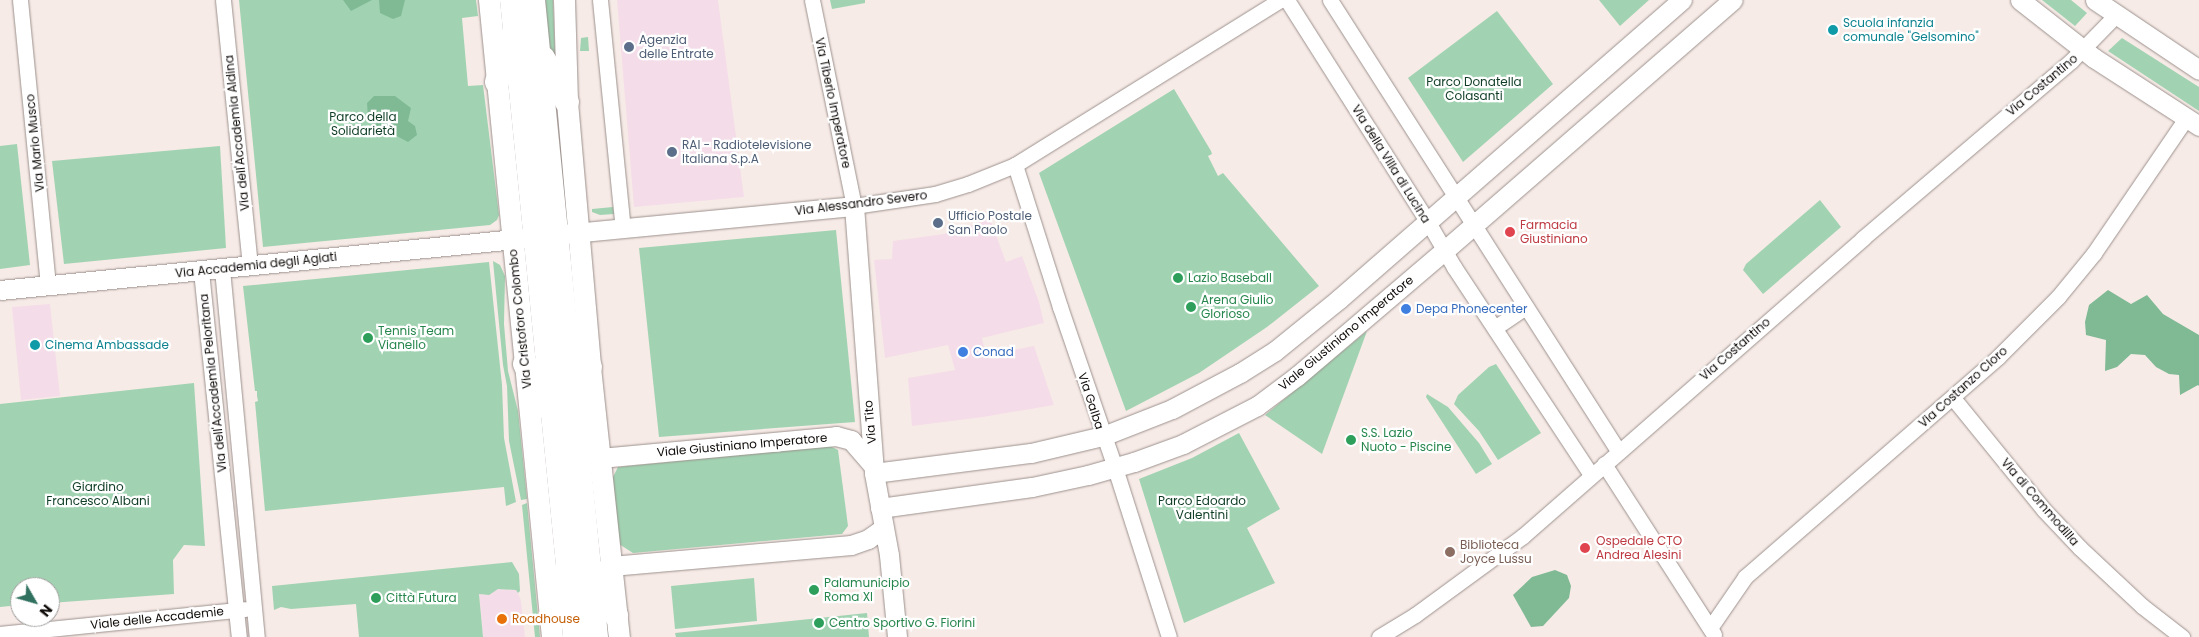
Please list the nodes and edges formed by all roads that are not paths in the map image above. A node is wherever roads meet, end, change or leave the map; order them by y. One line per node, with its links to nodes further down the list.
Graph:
1 (20, 0): 36 (street, Via Mario Musco)
2 (224, 0): 33 (street, Via dell'Accademia Aldina)
3 (489, 0): 21 (main road, Via Cristoforo Colombo)
4 (512, 0): 17 (main road, Via Cristoforo Colombo)
5 (533, 0): 18 (main road, Via Cristoforo Colombo)
6 (564, 0): 22 (main road)
7 (600, 0): 29 (street)
8 (812, 0): 26 (street, Via Tiberio Imperatore)
9 (1280, 0): 24 (street, Via Alessandro Severo)
10 (1287, 0): 27 (street, Via della Villa di Lucina)
11 (1330, 0): 25 (street)
12 (1682, 0): 25 (street)
13 (1733, 0): 28 (street, Viale Giustiniano Imperatore)
14 (2020, 0): 19 (street)
15 (2095, 0): 16 (street)
16 (2116, 15): 19 (street, Via Costantino); 20 (street)
17 (515, 28): 21 (main road); 31 (main road, Via Cristoforo Colombo)
18 (537, 45): 22 (main road); 31 (main road, Via Cristoforo Colombo)
19 (2082, 50): 23 (street); 45 (street, Via Costantino)
20 (2199, 70)
21 (497, 82): 31 (main road, Via Cristoforo Colombo)
22 (567, 102): 30 (main road)
23 (2193, 122): 42 (street, Via Costanzo Cloro)
24 (1015, 165): 26 (street, Via Alessandro Severo); 44 (street, Via Galba)
25 (1456, 196): 27 (street); 28 (street)
26 (854, 206): 29 (street, Via Alessandro Severo); 49 (street, Via Tito)
27 (1428, 222): 32 (street, Via della Villa di Lucina); 44 (street)
28 (1474, 225): 32 (street, Viale Giustiniano Imperatore); 38 (street)
29 (623, 229): 30 (street, Via Alessandro Severo)
30 (579, 233): 31 (street, Via Alessandro Severo); 41 (main road)
31 (534, 237): 33 (street, Via Accademia degli Agiati); 40 (main road, Via Cristoforo Colombo); 43 (main road, Via Cristoforo Colombo)
32 (1445, 250): 39 (street, Via della Villa di Lucina); 48 (street, Viale Giustiniano Imperatore)
33 (250, 266): 34 (street, Via Accademia degli Agiati)
34 (222, 269): 35 (street, Via Accademia degli Agiati); 51 (street, Via dell'Accademia Peloritana)
35 (201, 271): 36 (street, Via Accademia degli Agiati); 52 (street, Via dell'Accademia Peloritana)
36 (48, 286): 37 (street, Via Accademia degli Agiati)
37 (0, 290)
38 (1526, 307): 39 (street); 45 (street)
39 (1496, 328): 50 (street, Via della Villa di Lucina)
40 (525, 364): 43 (main road); 60 (main road, Via Cristoforo Colombo)
41 (590, 367): 43 (main road); 46 (main road)
42 (1953, 398): 61 (street, Via Costanzo Cloro); 70 (street, Via di Commodilla)
43 (563, 414): 55 (main road, Via Cristoforo Colombo)
44 (1103, 436): 48 (street, Via Galba); 49 (street)
45 (1619, 452): 47 (street, Via Costantino)
46 (600, 458): 49 (street, Viale Giustiniano Imperatore); 56 (main road)
47 (1604, 464): 50 (street, Via Costantino); 61 (street)
48 (1115, 468): 53 (street, Viale Giustiniano Imperatore); 68 (street, Via Galba)
49 (874, 469): 53 (street, Via Tito)
50 (1591, 475): 69 (street, Via Costantino)
51 (243, 494): 52 (street); 57 (street, Via dell'Accademia Peloritana)
52 (224, 496): 58 (street, Via dell'Accademia Peloritana)
53 (880, 508): 54 (street, Via Tito)
54 (884, 528): 56 (street); 67 (street, Via Tito)
55 (578, 560): 59 (main road); 60 (main road); 65 (main road, Via Cristoforo Colombo); 66 (main road, Via Cristoforo Colombo)
56 (611, 566): 59 (main road)
57 (254, 608): 58 (street, Viale delle Accademie); 64 (street, Via dell'Accademia Peloritana)
58 (236, 610): 62 (street, Viale delle Accademie); 63 (street, Via dell'Accademia Peloritana)
59 (618, 626)
60 (551, 628)
61 (1713, 633)
62 (0, 634)
63 (238, 637)
64 (257, 637)
65 (575, 637)
66 (596, 637)
67 (896, 637)
68 (1169, 637)
69 (1380, 637)
70 (2182, 637)

